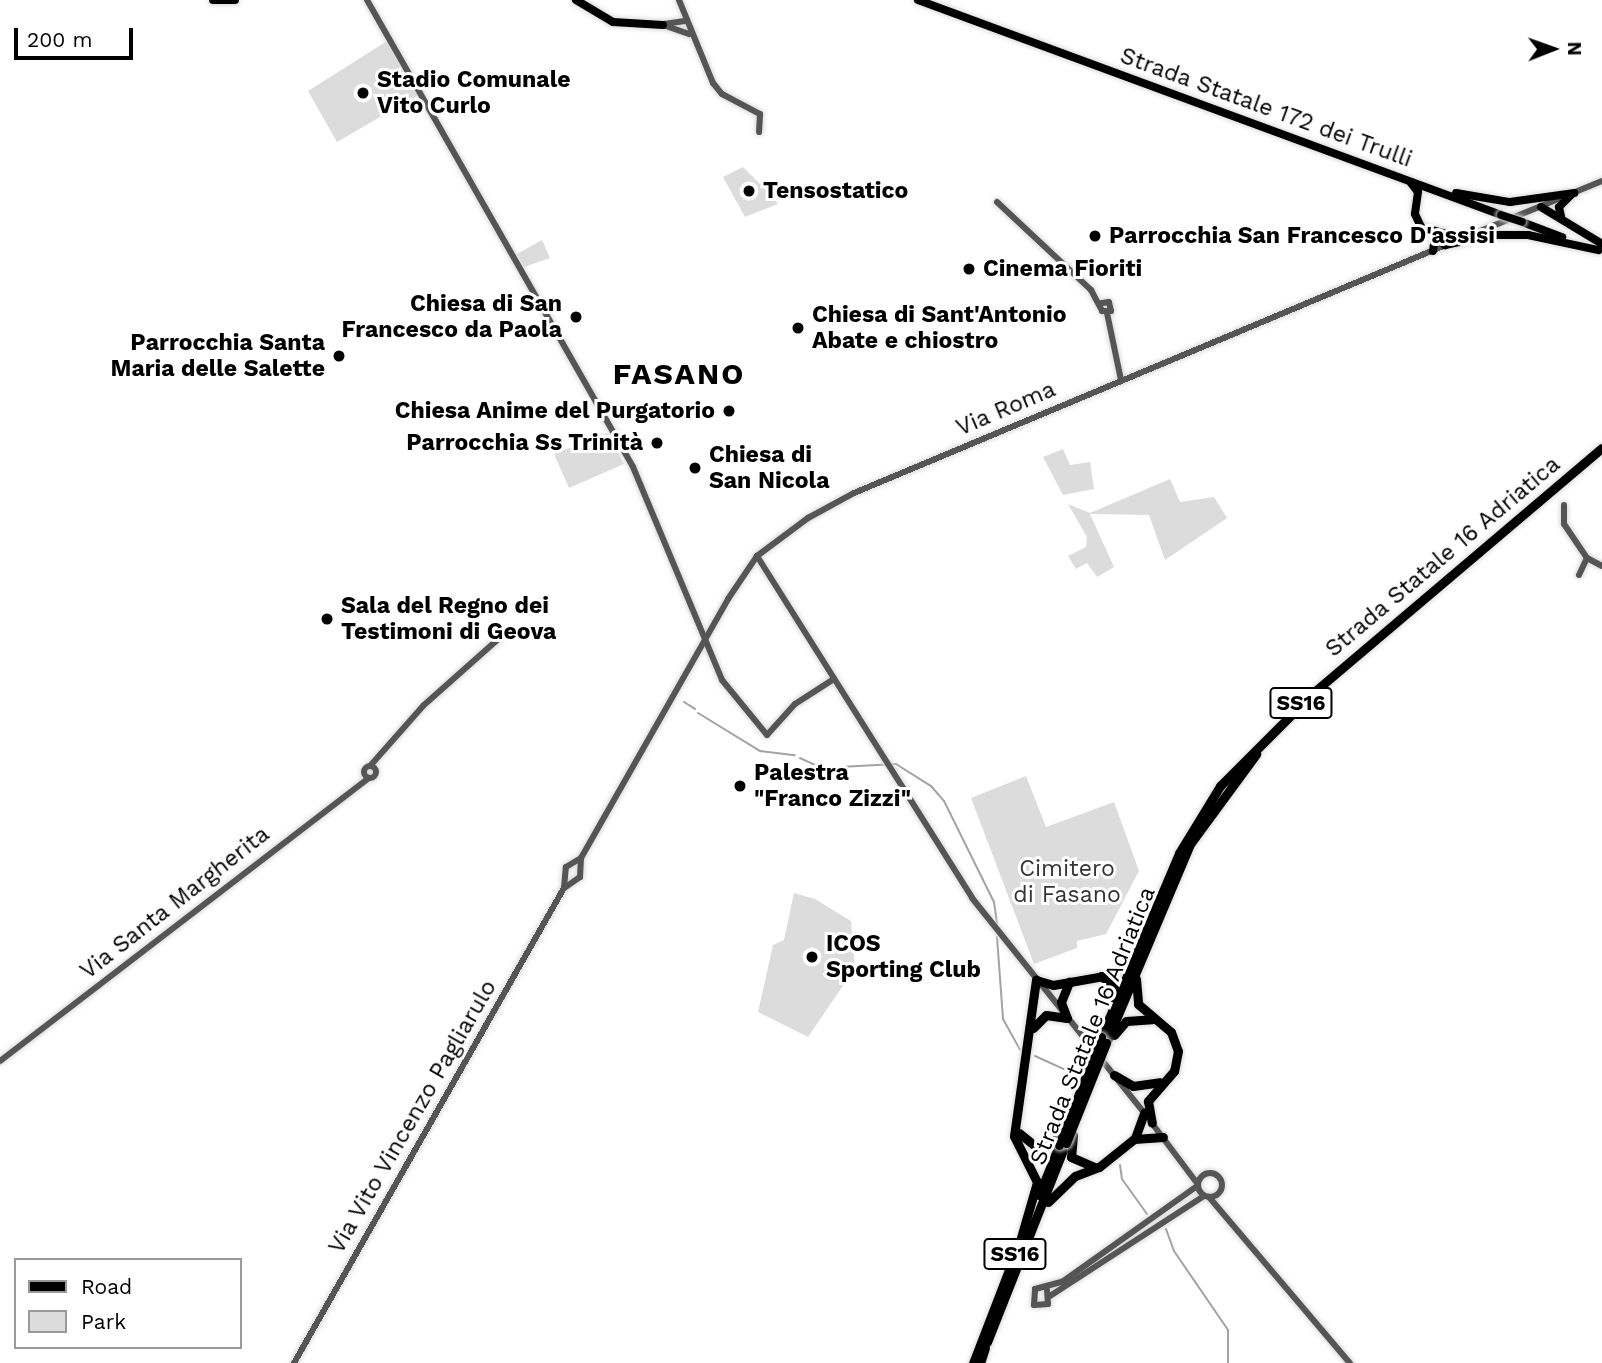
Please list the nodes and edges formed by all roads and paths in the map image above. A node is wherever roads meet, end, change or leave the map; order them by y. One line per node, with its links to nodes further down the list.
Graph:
1 (213, 0): 2 (main road)
2 (234, 0)
3 (366, 0): 8 (street)
4 (375, 0): 8 (street)
5 (576, 0): 11 (main road)
6 (918, 0): 14 (main road, Strada Statale 172 dei Trulli)
7 (679, 2): 9 (street); 10 (street)
8 (382, 20): 38 (street)
9 (685, 21): 10 (street); 12 (street)
10 (675, 23): 11 (street); 12 (street)
11 (663, 25)
12 (691, 35): 13 (street)
13 (750, 110)
14 (1406, 179): 16 (main road, Strada Statale 172 dei Trulli); 19 (main road)
15 (1602, 181): 17 (street, Via Roma)
16 (1423, 185): 17 (main road); 18 (main road, Strada Statale 172 dei Trulli)
17 (1574, 193): 21 (street, Via Roma); 22 (main road)
18 (1447, 194): 19 (main road); 26 (main road, Strada Statale 172 dei Trulli, bridge)
19 (1419, 198): 23 (main road)
20 (997, 202): 28 (street)
21 (1541, 206): 22 (main road); 24 (street, Via Roma)
22 (1561, 216): 26 (main road)
23 (1435, 236): 24 (main road); 25 (main road); 27 (main road)
24 (1464, 238): 25 (street, Via Roma)
25 (1445, 246): 26 (main road); 27 (street, Via Roma)
26 (1601, 248)
27 (1433, 251): 28 (street, Via Roma)
28 (1121, 380): 32 (street, Via Roma)
29 (1602, 448): 46 (highway, Strada Statale 16 Adriatica / SS16)
30 (1602, 454): 47 (highway, Strada Statale 16 Adriatica / SS16)
31 (1564, 505): 33 (street)
32 (757, 556): 38 (street, Via Roma); 39 (street)
33 (1587, 558): 34 (street); 35 (street); 36 (street)
34 (1602, 566)
35 (1591, 571)
36 (1579, 575)
37 (505, 633): 40 (street)
38 (705, 641): 39 (street); 42 (street, Via Roma)
39 (834, 679): 49 (street)
40 (372, 767): 41 (street); 41 (street)
41 (366, 775): 56 (street, Via Santa Margherita)
42 (577, 866): 43 (street); 44 (street)
43 (566, 877): 44 (street); 45 (street, Via Vito Vincenzo Pagliarulo)
44 (574, 880): 45 (street, Via Vito Vincenzo Pagliarulo)
45 (564, 888): 75 (street, Via Vito Vincenzo Pagliarulo)
46 (1144, 929): 48 (highway); 52 (highway, Strada Statale 16 Adriatica / SS16)
47 (1148, 941): 53 (highway); 55 (highway, Strada Statale 16 Adriatica / SS16)
48 (1101, 976): 50 (highway); 52 (highway)
49 (1036, 980): 50 (highway); 51 (street); 54 (highway)
50 (1069, 982): 51 (highway)
51 (1067, 1018): 54 (highway); 57 (street)
52 (1108, 1019): 55 (highway, Strada Statale 16 Adriatica / SS16)
53 (1154, 1019): 55 (highway); 58 (highway)
54 (1031, 1032): 64 (highway)
55 (1105, 1042): 59 (highway, Strada Statale 16 Adriatica / SS16, bridge); 59 (highway, Strada Statale 16 Adriatica / SS16, bridge)
56 (0, 1061)
57 (1114, 1075): 58 (highway); 60 (street)
58 (1167, 1078): 61 (highway)
59 (1075, 1112): 65 (highway, Strada Statale 16 Adriatica / SS16, bridge)
60 (1144, 1113): 61 (street); 63 (highway)
61 (1152, 1122): 62 (street)
62 (1163, 1137): 63 (highway); 67 (street)
63 (1134, 1139): 66 (highway)
64 (1021, 1142): 65 (highway); 74 (highway)
65 (1063, 1144): 66 (highway); 73 (highway, Strada Statale 16 Adriatica / SS16); 74 (highway, Strada Statale 16 Adriatica / SS16)
66 (1095, 1168): 73 (highway)
67 (1189, 1168): 68 (street); 69 (street)
68 (1206, 1173): 69 (street); 70 (street)
69 (1197, 1185): 71 (street); 71 (street)
70 (1221, 1189): 71 (street); 72 (street)
71 (1207, 1197): 72 (street)
72 (1225, 1211): 78 (street)
73 (1029, 1241): 77 (highway, Strada Statale 16 Adriatica / SS16)
74 (1018, 1248): 76 (highway, Strada Statale 16 Adriatica / SS16)
75 (294, 1363)
76 (973, 1363)
77 (979, 1363)
78 (1350, 1363)

